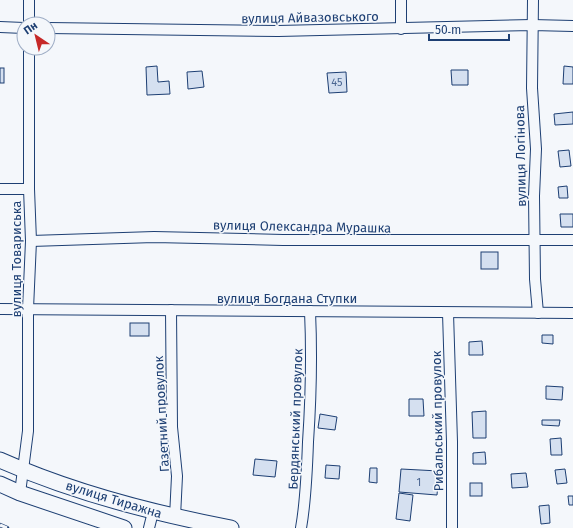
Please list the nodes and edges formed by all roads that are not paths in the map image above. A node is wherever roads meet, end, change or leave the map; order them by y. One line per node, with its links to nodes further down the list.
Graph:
1 (29, 0): 4 (street)
2 (401, 0): 10 (street)
3 (533, 0): 5 (street, вулиця Логінова)
4 (29, 16)
5 (532, 26): 6 (street, вулиця Айвазовського); 10 (street, вулиця Айвазовського); 14 (street, вулиця Логінова)
6 (573, 26)
7 (0, 27): 8 (street)
8 (16, 28)
9 (56, 28): 10 (street, вулиця Айвазовського)
10 (401, 29)
11 (29, 56): 13 (street, вулиця Товариська)
12 (0, 189): 13 (street)
13 (28, 189): 16 (street, вулиця Товариська)
14 (534, 240): 15 (street, вулиця Олександра Мурашка); 16 (street, вулиця Олександра Мурашка); 23 (street, вулиця Логінова)
15 (573, 240)
16 (31, 241): 18 (street, вулиця Товариська)
17 (0, 309): 18 (street, вулиця Богдана Ступки)
18 (28, 309): 19 (street, вулиця Богдана Ступки); 25 (street, вулиця Товариська)
19 (171, 310): 20 (street, вулиця Богдана Ступки); 29 (street, Газетний провулок)
20 (310, 310): 22 (street, вулиця Богдана Ступки); 33 (street, Бердянський провулок)
21 (573, 312): 23 (street, вулиця Богдана Ступки)
22 (448, 313): 23 (street, вулиця Богдана Ступки); 34 (street, Рибальський провулок)
23 (538, 313)
24 (0, 460): 25 (main road, вулиця Тиражна)
25 (24, 471): 27 (street, вулиця Товариська); 28 (main road, вулиця Тиражна)
26 (0, 484): 27 (main road, вулиця Тиражна)
27 (20, 493): 30 (main road, вулиця Тиражна)
28 (153, 512): 29 (main road, вулиця Тиражна); 31 (street)
29 (174, 517): 32 (main road, вулиця Тиражна)
30 (124, 528)
31 (149, 528)
32 (231, 528)
33 (301, 528)
34 (452, 528)

